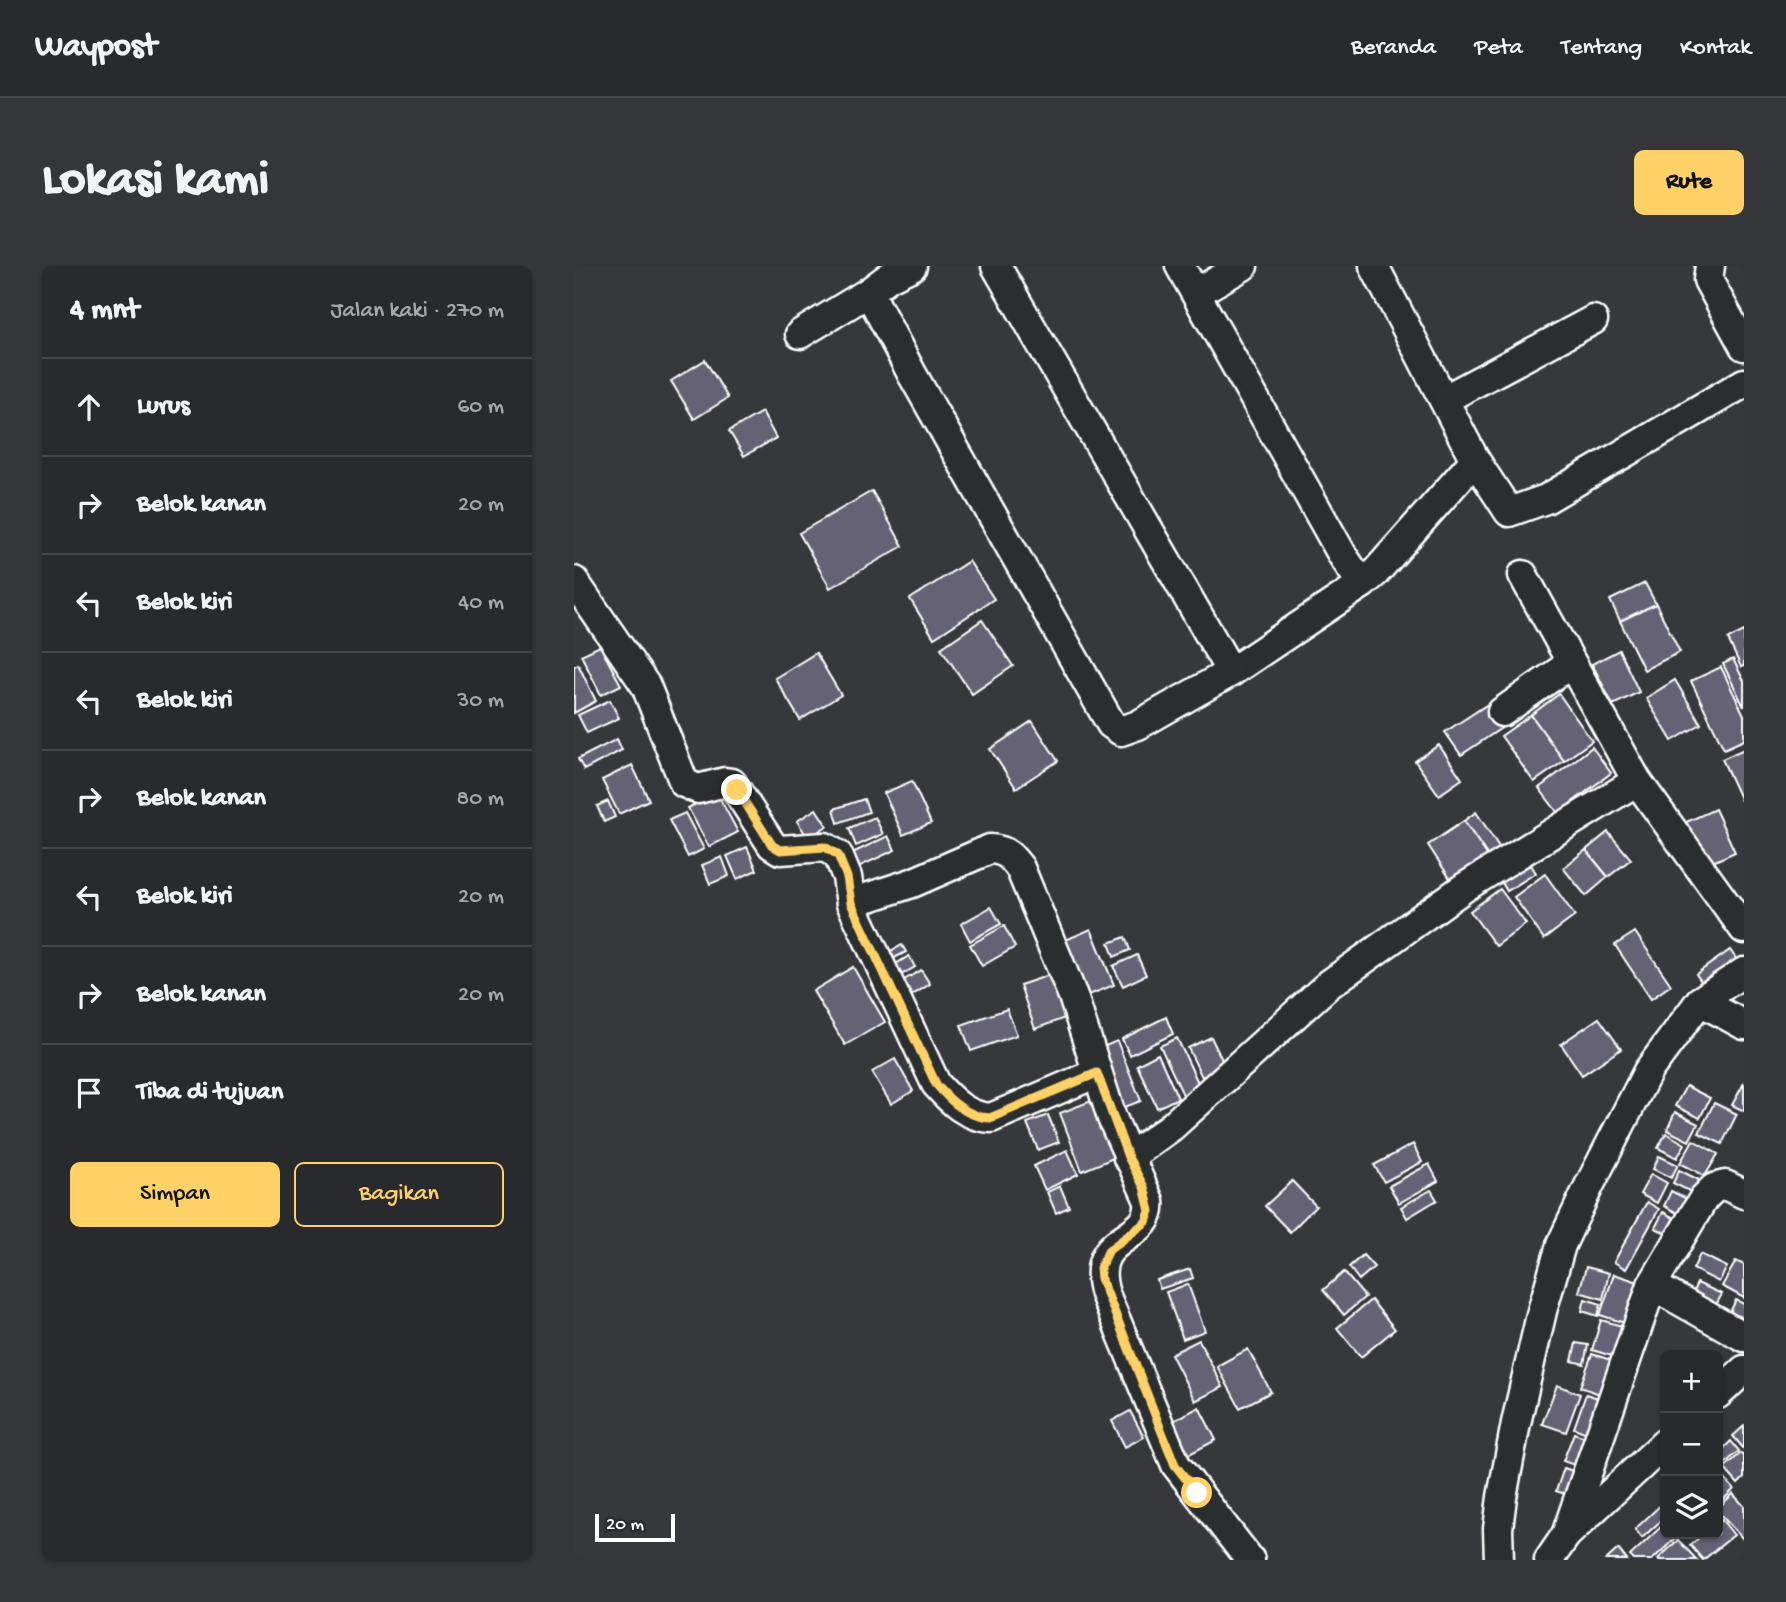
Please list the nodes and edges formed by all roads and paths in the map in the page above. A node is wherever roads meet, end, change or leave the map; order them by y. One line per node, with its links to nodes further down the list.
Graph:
1 (912, 266): 7 (street)
2 (996, 266): 19 (street)
3 (1180, 266): 8 (street)
4 (1243, 266): 8 (street)
5 (1375, 266): 13 (street)
6 (1710, 266): 11 (street)
7 (869, 292): 10 (street); 19 (street)
8 (1196, 293): 17 (street)
9 (1593, 320): 13 (street)
10 (800, 334)
11 (1744, 346)
12 (1744, 383): 14 (street)
13 (1445, 399): 14 (street)
14 (1475, 460): 17 (street)
15 (1523, 575): 18 (street)
16 (574, 581): 22 (street)
17 (1362, 584): 19 (street)
18 (1570, 664): 20 (street); 21 (street)
19 (1231, 672)
20 (1502, 712)
21 (1637, 781): 23 (street); 28 (street)
22 (851, 903): 27 (street); 27 (street)
23 (1744, 929)
24 (1744, 972): 25 (street)
25 (1700, 1002): 26 (street); 36 (street)
26 (1744, 1025)
27 (1097, 1073): 28 (street)
28 (1128, 1157): 37 (street)
29 (1744, 1194): 30 (street)
30 (1652, 1285): 31 (street); 35 (street)
31 (1744, 1337)
32 (1744, 1370): 33 (street)
33 (1723, 1389)
34 (1660, 1448): 35 (street)
35 (1566, 1535): 38 (street)
36 (1491, 1557)
37 (1250, 1560)
38 (1549, 1560)

